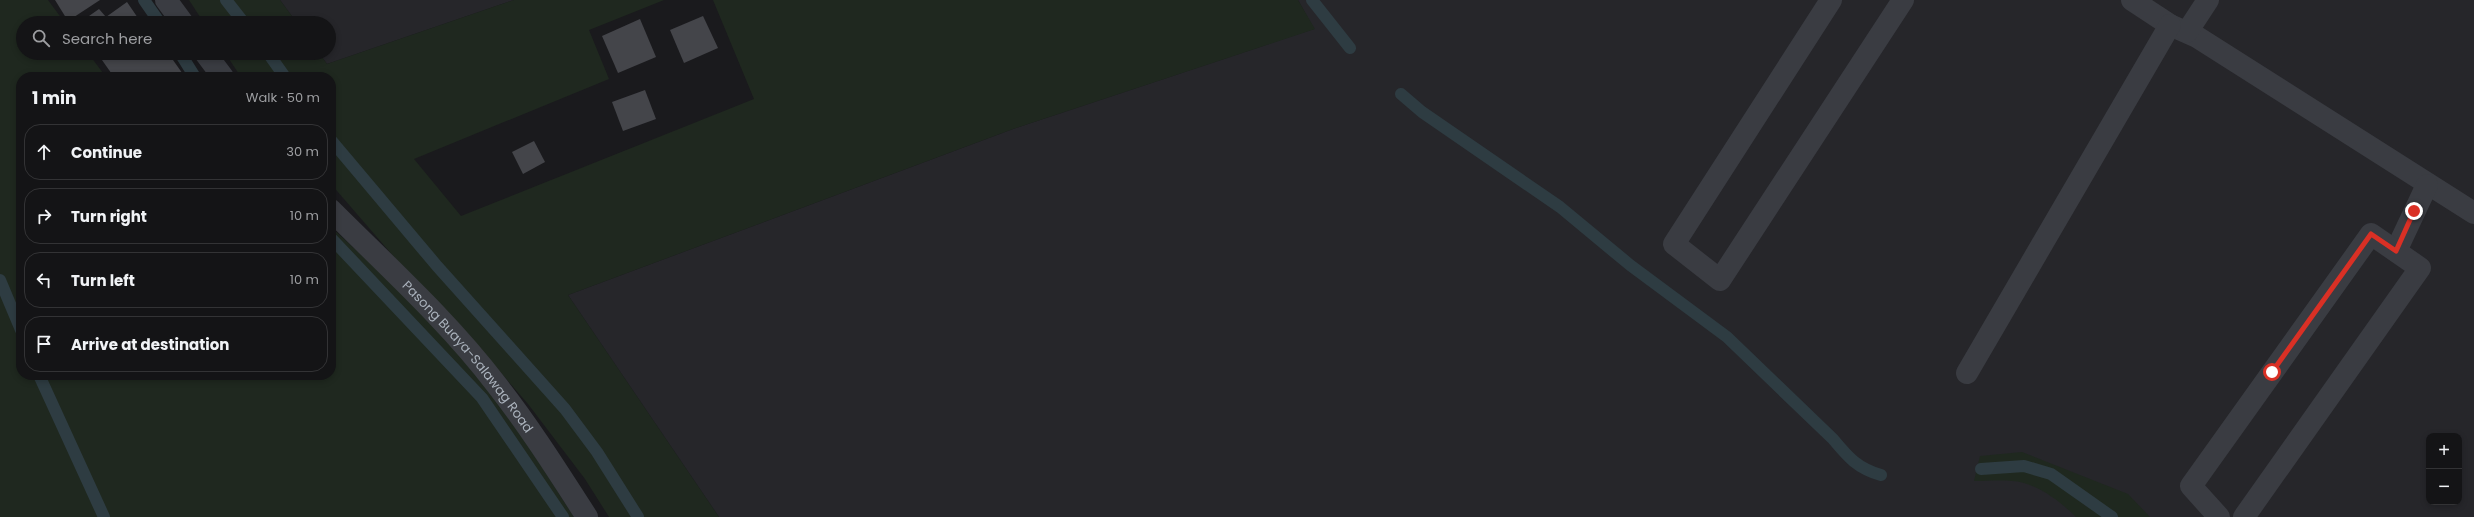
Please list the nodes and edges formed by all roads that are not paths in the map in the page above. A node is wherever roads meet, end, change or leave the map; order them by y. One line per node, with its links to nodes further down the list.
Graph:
1 (166, 0): 6 (street)
2 (1831, 0): 3 (street)
3 (1903, 0)
4 (2132, 0): 7 (street)
5 (2208, 0): 7 (street)
6 (178, 16)
7 (2179, 28): 10 (street); 14 (street)
8 (210, 60): 9 (street)
9 (219, 72)
10 (2427, 185): 11 (street); 13 (street)
11 (2474, 213)
12 (336, 215): 15 (street, Pasong Buaya-Salawag Road)
13 (2396, 251): 16 (street); 17 (street)
14 (1967, 373)
15 (586, 517)
16 (2219, 517)
17 (2244, 517)

